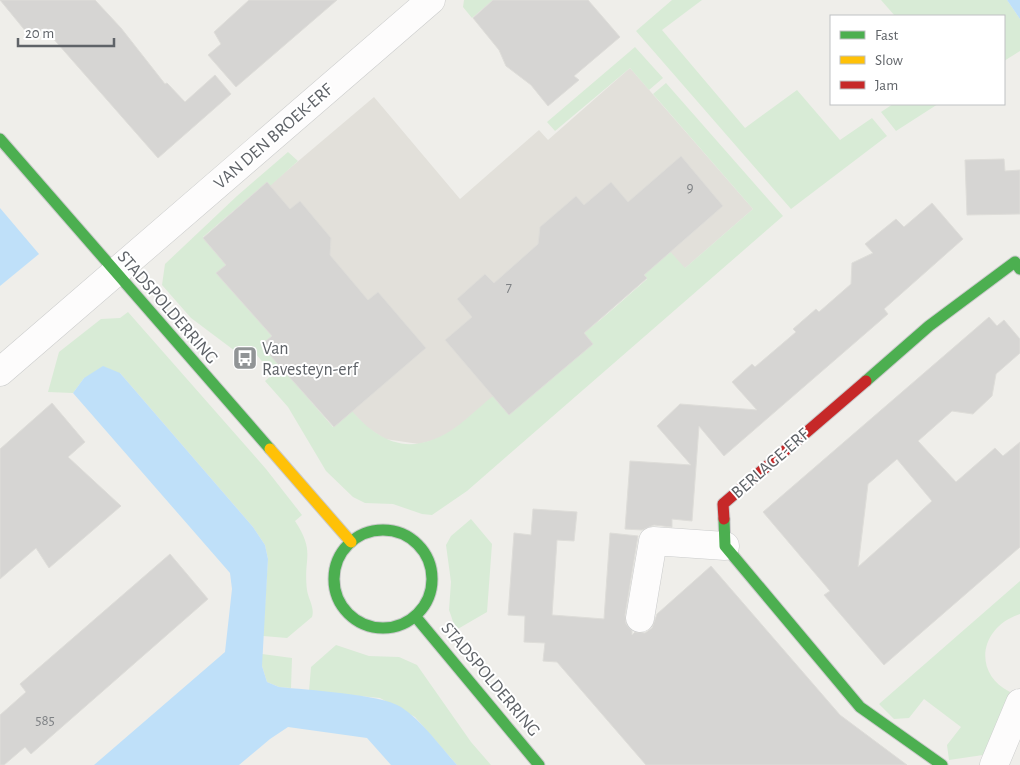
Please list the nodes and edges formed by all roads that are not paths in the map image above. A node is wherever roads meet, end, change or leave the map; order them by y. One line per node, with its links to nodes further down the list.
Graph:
1 (431, 0): 4 (street, VAN DEN BROEK-ERF)
2 (0, 139): 4 (street, STADSPOLDERRING)
3 (1020, 268): 7 (street, BERLAGE-ERF)
4 (115, 271): 5 (street); 6 (street, STADSPOLDERRING)
5 (0, 372)
6 (351, 542): 8 (street); 8 (street)
7 (724, 546): 9 (street); 12 (street)
8 (415, 616): 11 (street, STADSPOLDERRING)
9 (640, 618)
10 (1020, 703): 13 (street)
11 (539, 765)
12 (942, 765)
13 (994, 765)

